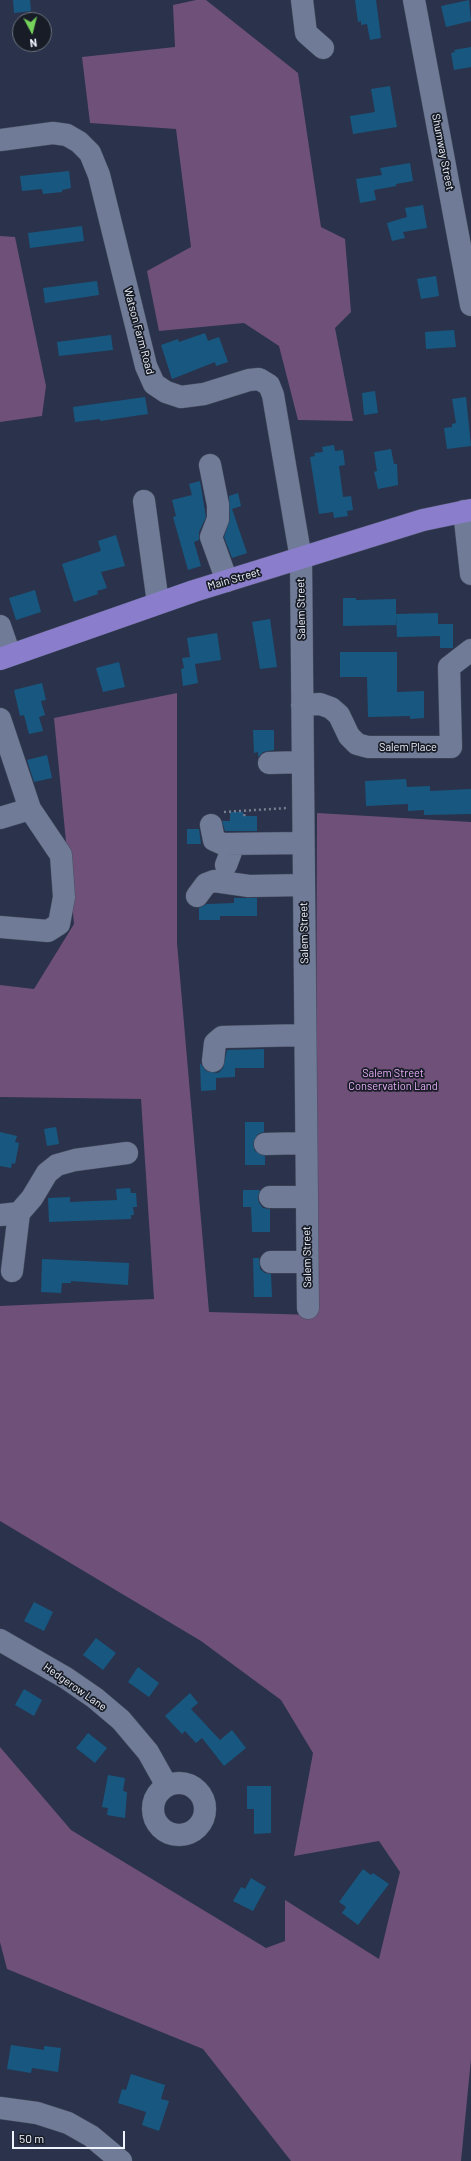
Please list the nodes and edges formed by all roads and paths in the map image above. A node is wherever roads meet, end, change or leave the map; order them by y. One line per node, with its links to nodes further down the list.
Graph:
1 (302, 0): 3 (street)
2 (414, 0): 5 (street, Shumway Street)
3 (324, 48)
4 (0, 140): 9 (street, Watson Farm Road)
5 (471, 305)
6 (210, 465): 11 (street)
7 (144, 501): 12 (street)
8 (468, 510): 9 (main road, Main Street); 10 (street)
9 (301, 559): 11 (main road, Main Street); 16 (street, Salem Street)
10 (471, 574)
11 (226, 581): 12 (main road, Main Street)
12 (158, 603): 15 (main road, Main Street)
13 (0, 626): 15 (street)
14 (471, 650): 16 (street, Salem Place)
15 (5, 657)
16 (302, 705): 19 (street, Salem Street)
17 (0, 719): 21 (street)
18 (269, 762): 19 (street)
19 (303, 762): 20 (street, Salem Street)
20 (303, 807): 22 (path); 26 (street, Salem Street)
21 (30, 809): 24 (street); 31 (street)
22 (246, 811): 23 (path); 25 (path)
23 (244, 816)
24 (0, 818)
25 (211, 825): 27 (street)
26 (304, 843): 27 (street); 29 (street, Salem Street)
27 (234, 844): 28 (street)
28 (226, 864)
29 (304, 885): 30 (street); 32 (street, Salem Street)
30 (197, 896)
31 (0, 927)
32 (305, 1035): 33 (street); 34 (street, Salem Street)
33 (213, 1061)
34 (306, 1143): 35 (street); 38 (street, Salem Street)
35 (264, 1144)
36 (127, 1153): 39 (street)
37 (270, 1197): 38 (street)
38 (307, 1197): 41 (street, Salem Street)
39 (9, 1214): 42 (street)
40 (271, 1262): 41 (street)
41 (308, 1262): 43 (street, Salem Street)
42 (12, 1271)
43 (308, 1308)
44 (0, 1640): 45 (street, Hedgerow Lane)
45 (167, 1786)
46 (0, 2108): 47 (street)
47 (121, 2161)

